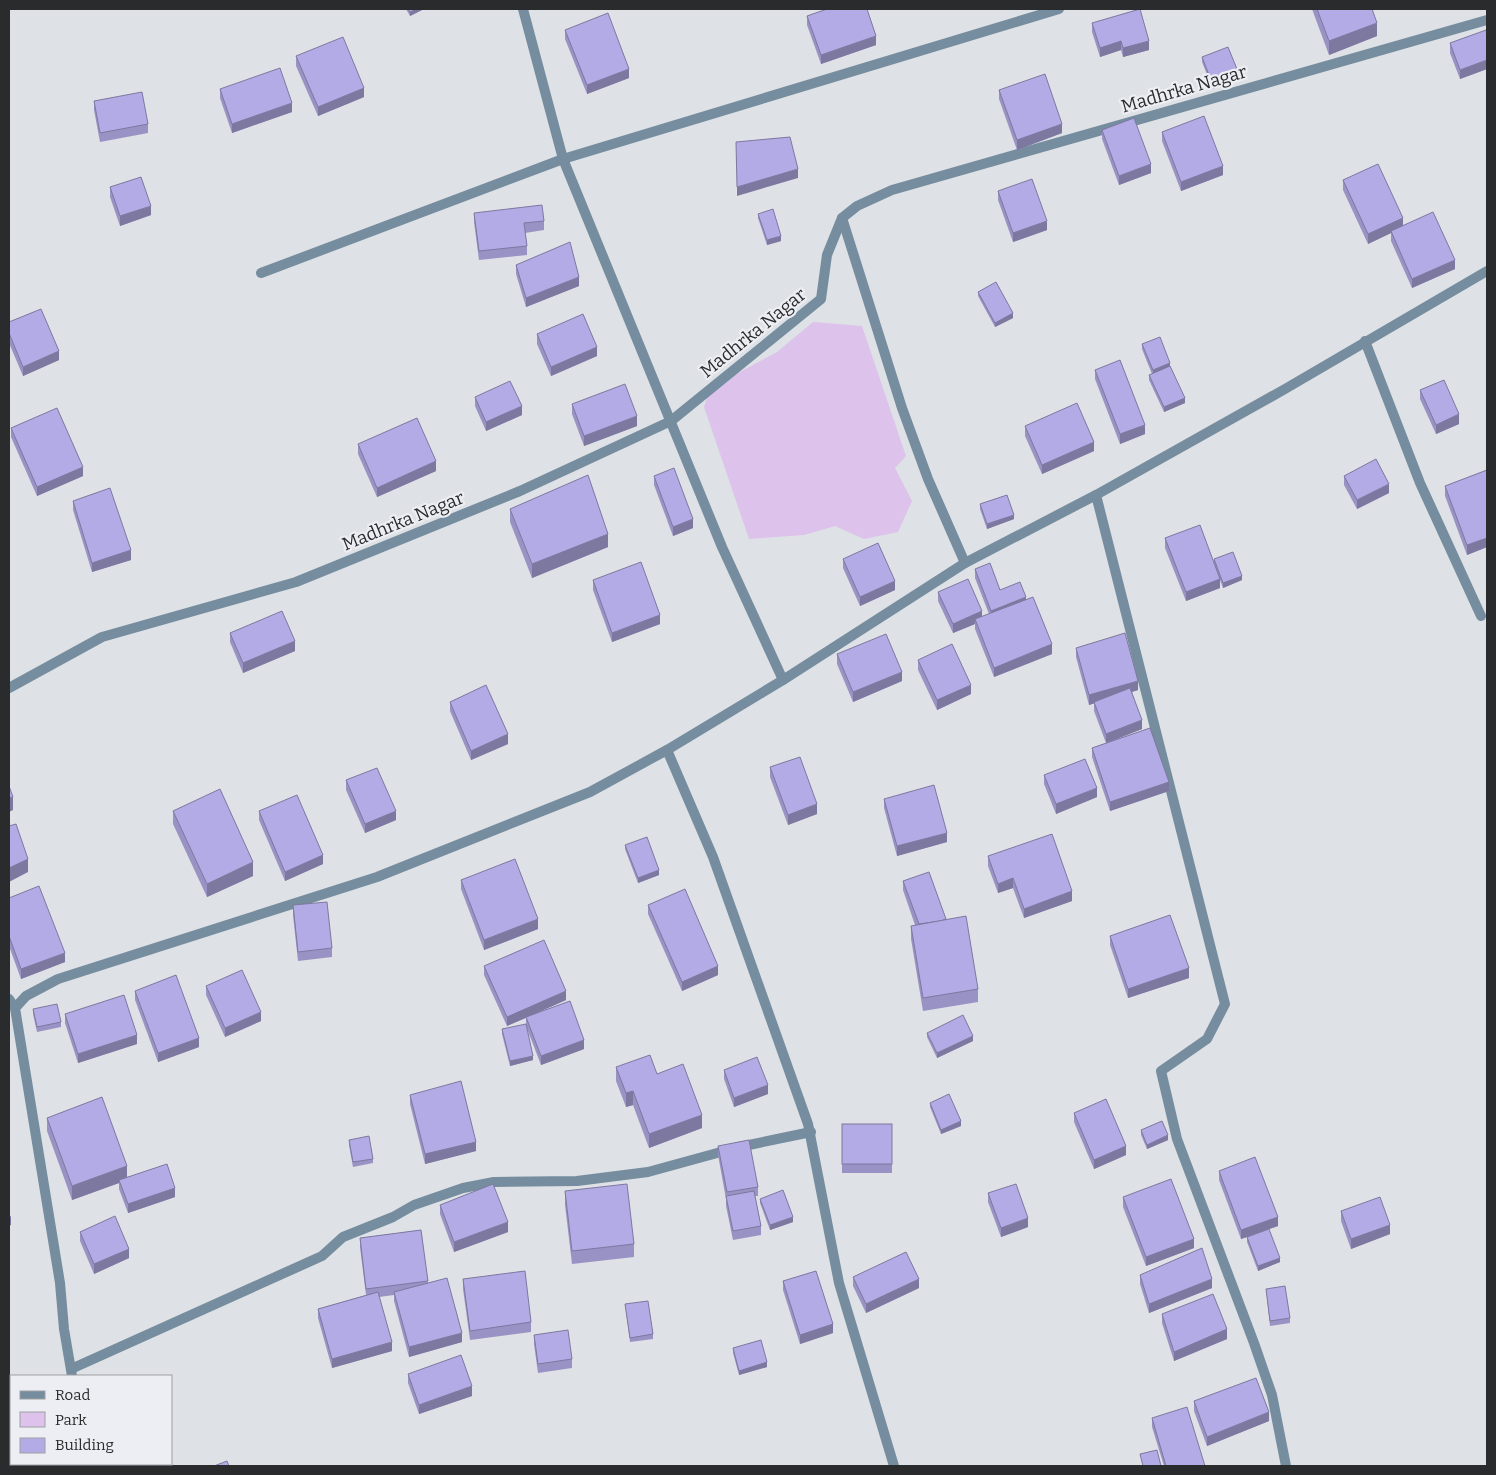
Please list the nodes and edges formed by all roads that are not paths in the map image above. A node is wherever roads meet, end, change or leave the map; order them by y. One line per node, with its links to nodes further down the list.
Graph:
1 (523, 9): 4 (street)
2 (1059, 9): 4 (street)
3 (1487, 20): 5 (street, Madhrka Nagar)
4 (563, 159): 7 (street); 9 (street)
5 (842, 218): 9 (street, Madhrka Nagar); 11 (street)
6 (1487, 271): 8 (street)
7 (261, 273)
8 (1365, 341): 10 (street); 12 (street)
9 (671, 421): 13 (street); 14 (street, Madhrka Nagar)
10 (1096, 495): 11 (street); 20 (street)
11 (965, 563): 13 (street)
12 (1481, 616)
13 (783, 680): 15 (street)
14 (9, 688)
15 (667, 750): 16 (street); 17 (street)
16 (12, 1003): 18 (street)
17 (811, 1132): 18 (street); 19 (street)
18 (72, 1373)
19 (894, 1466)
20 (1286, 1466)

